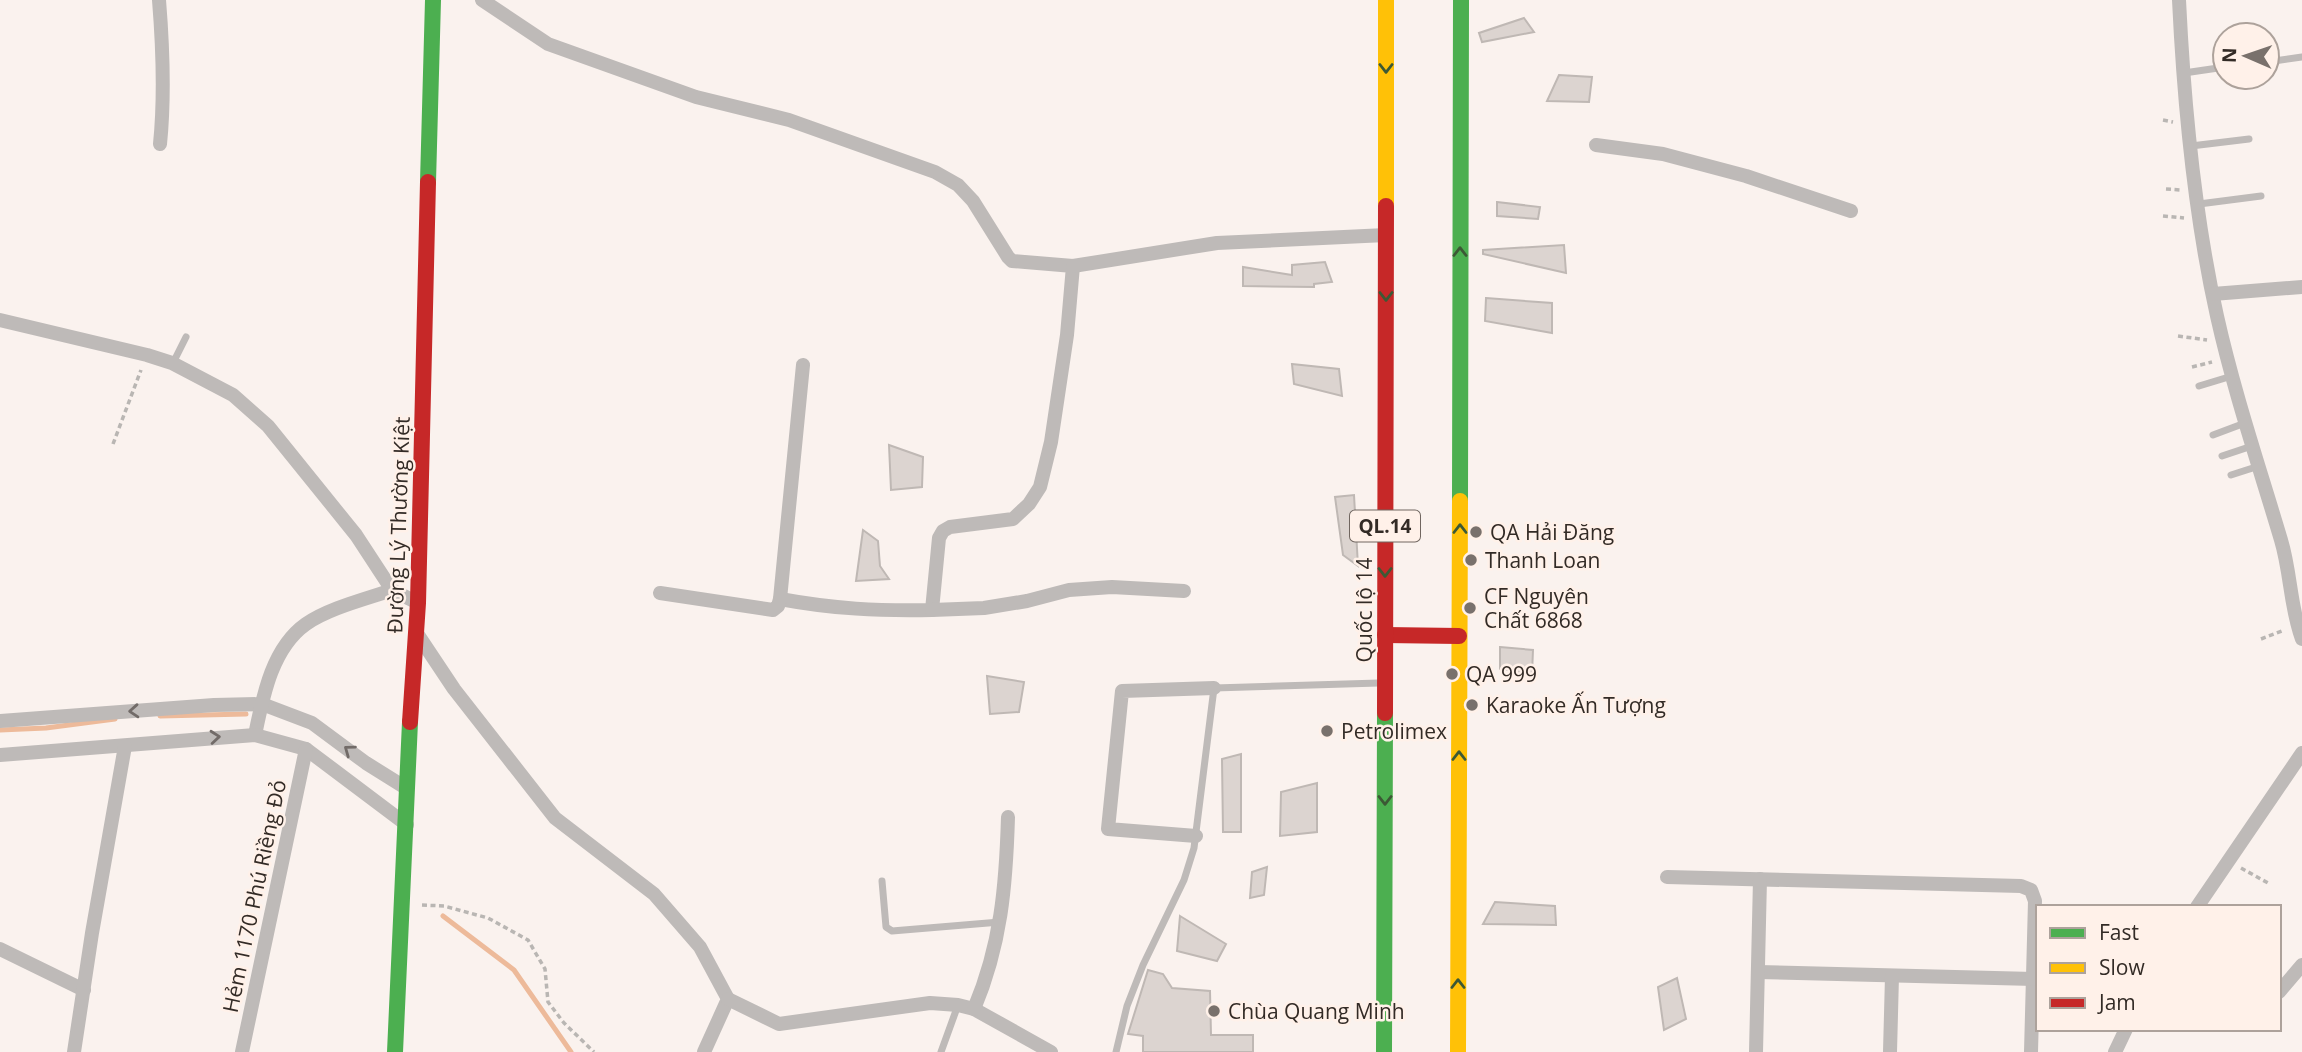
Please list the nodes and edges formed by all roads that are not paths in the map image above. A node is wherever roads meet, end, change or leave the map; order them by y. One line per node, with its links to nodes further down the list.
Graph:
1 (159, 0): 12 (street)
2 (433, 0): 38 (main road, Đường Lý Thường Kiệt)
3 (482, 0): 19 (street)
4 (1386, 0): 18 (main road, Quốc lộ 14 / QL.14, one-way to 18)
5 (1461, 0): 43 (main road, one-way to 5)
6 (2179, 0): 10 (street)
7 (2302, 57): 8 (lane)
8 (2281, 60)
9 (2211, 69): 10 (lane)
10 (2184, 72): 14 (street)
11 (2249, 139): 14 (lane)
12 (160, 144)
13 (1595, 145): 17 (street)
14 (2192, 145): 16 (street)
15 (2261, 196): 16 (lane)
16 (2199, 204): 21 (street)
17 (1852, 211)
18 (1386, 235): 19 (street); 42 (main road, Quốc lộ 14 / QL.14, one-way to 42)
19 (1073, 266): 39 (street)
20 (2302, 286): 21 (street)
21 (2213, 294): 26 (street)
22 (0, 320): 24 (street)
23 (186, 337): 24 (lane)
24 (172, 363): 34 (street)
25 (803, 365): 37 (street)
26 (2232, 376): 27 (lane); 28 (street)
27 (2199, 386)
28 (2246, 422): 29 (lane); 30 (street)
29 (2213, 435)
30 (2253, 446): 31 (lane); 32 (street)
31 (2222, 456)
32 (2259, 466): 33 (lane); 41 (street)
33 (2231, 475)
34 (392, 590): 38 (street); 46 (street)
35 (1184, 591): 39 (street)
36 (660, 593): 37 (street)
37 (780, 599): 39 (street)
38 (418, 603): 40 (main road, Đường Lý Thường Kiệt)
39 (932, 610)
40 (415, 631): 53 (main road, Đường Lý Thường Kiệt); 69 (street)
41 (2299, 632)
42 (1385, 635): 43 (main road); 44 (main road, Quốc lộ 14 / QL.14)
43 (1460, 635): 81 (main road, one-way to 43)
44 (1385, 683): 45 (lane); 80 (main road, Quốc lộ 14 / QL.14, one-way to 80)
45 (1214, 688): 56 (lane); 56 (street)
46 (261, 704): 47 (street, one-way to 47); 48 (street); 53 (street, one-way to 46)
47 (0, 720)
48 (255, 735): 49 (street, one-way to 48); 50 (street)
49 (125, 746): 52 (street); 67 (street)
50 (306, 749): 55 (street); 74 (street, Hẻm 1170 Phú Riềng Đỏ)
51 (2302, 753): 60 (street)
52 (0, 755)
53 (406, 788): 55 (main road, Đường Lý Thường Kiệt)
54 (1008, 817): 61 (street)
55 (407, 825): 75 (main road, Đường Lý Thường Kiệt)
56 (1196, 836): 79 (lane)
57 (1667, 877): 58 (street)
58 (1760, 879): 64 (street); 66 (street)
59 (882, 881): 61 (lane)
60 (2198, 905)
61 (1001, 922): 71 (street)
62 (0, 949): 67 (street)
63 (2300, 971): 68 (street)
64 (1758, 972): 65 (street); 82 (street)
65 (1892, 975): 66 (street); 83 (street)
66 (2034, 979): 84 (street)
67 (84, 990): 73 (street)
68 (2281, 990)
69 (728, 999): 70 (street); 76 (street)
70 (958, 1005): 71 (street); 77 (lane)
71 (974, 1009): 78 (street)
72 (2125, 1031): 85 (street)
73 (74, 1052)
74 (242, 1052)
75 (395, 1052)
76 (704, 1052)
77 (941, 1052)
78 (1051, 1052)
79 (1116, 1052)
80 (1384, 1052)
81 (1458, 1052)
82 (1756, 1052)
83 (1890, 1052)
84 (2031, 1052)
85 (2115, 1052)

